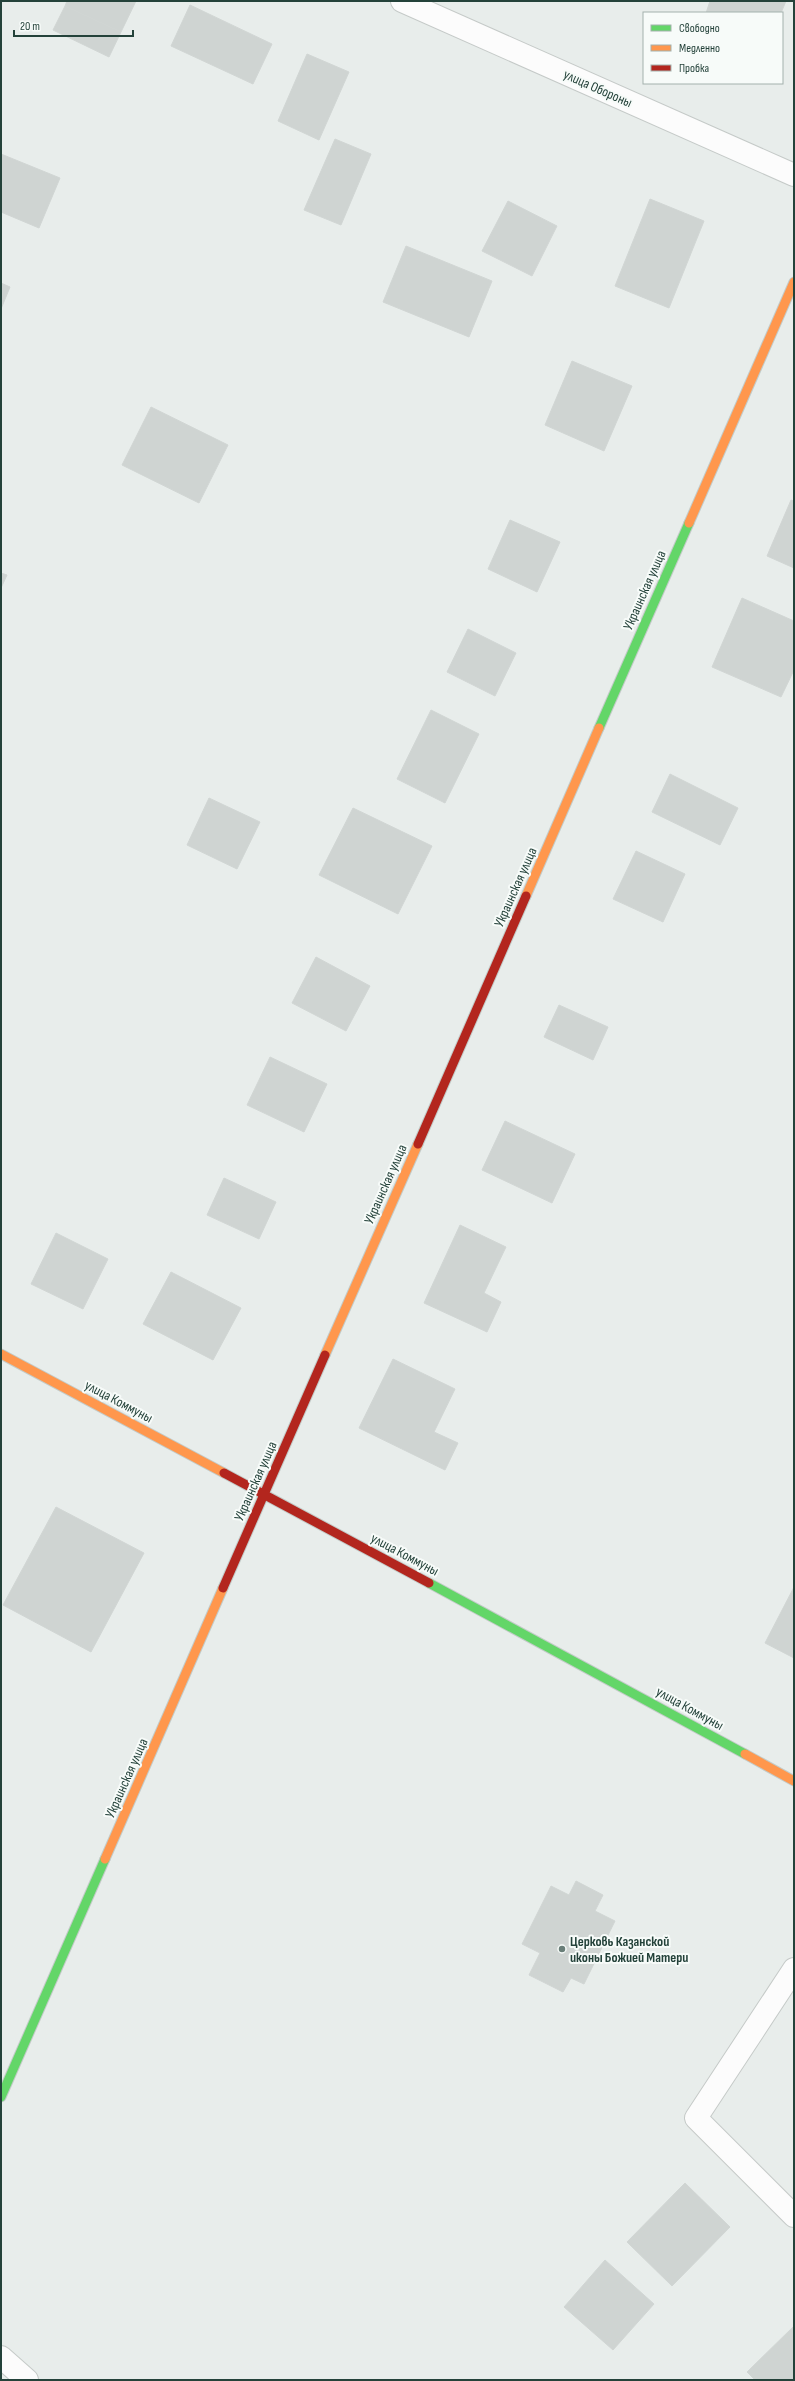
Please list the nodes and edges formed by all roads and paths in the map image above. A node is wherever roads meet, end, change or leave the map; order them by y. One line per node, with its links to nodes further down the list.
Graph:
1 (402, 1): 2 (street, улица Обороны)
2 (794, 175)
3 (794, 282): 5 (street, Украинская улица)
4 (1, 1354): 5 (street, улица Коммуны)
5 (265, 1495): 6 (street, улица Коммуны); 8 (street, Украинская улица)
6 (794, 1780)
7 (794, 1969): 9 (street)
8 (1, 2097)
9 (794, 2216)
10 (1, 2357): 11 (street)
11 (27, 2380)

